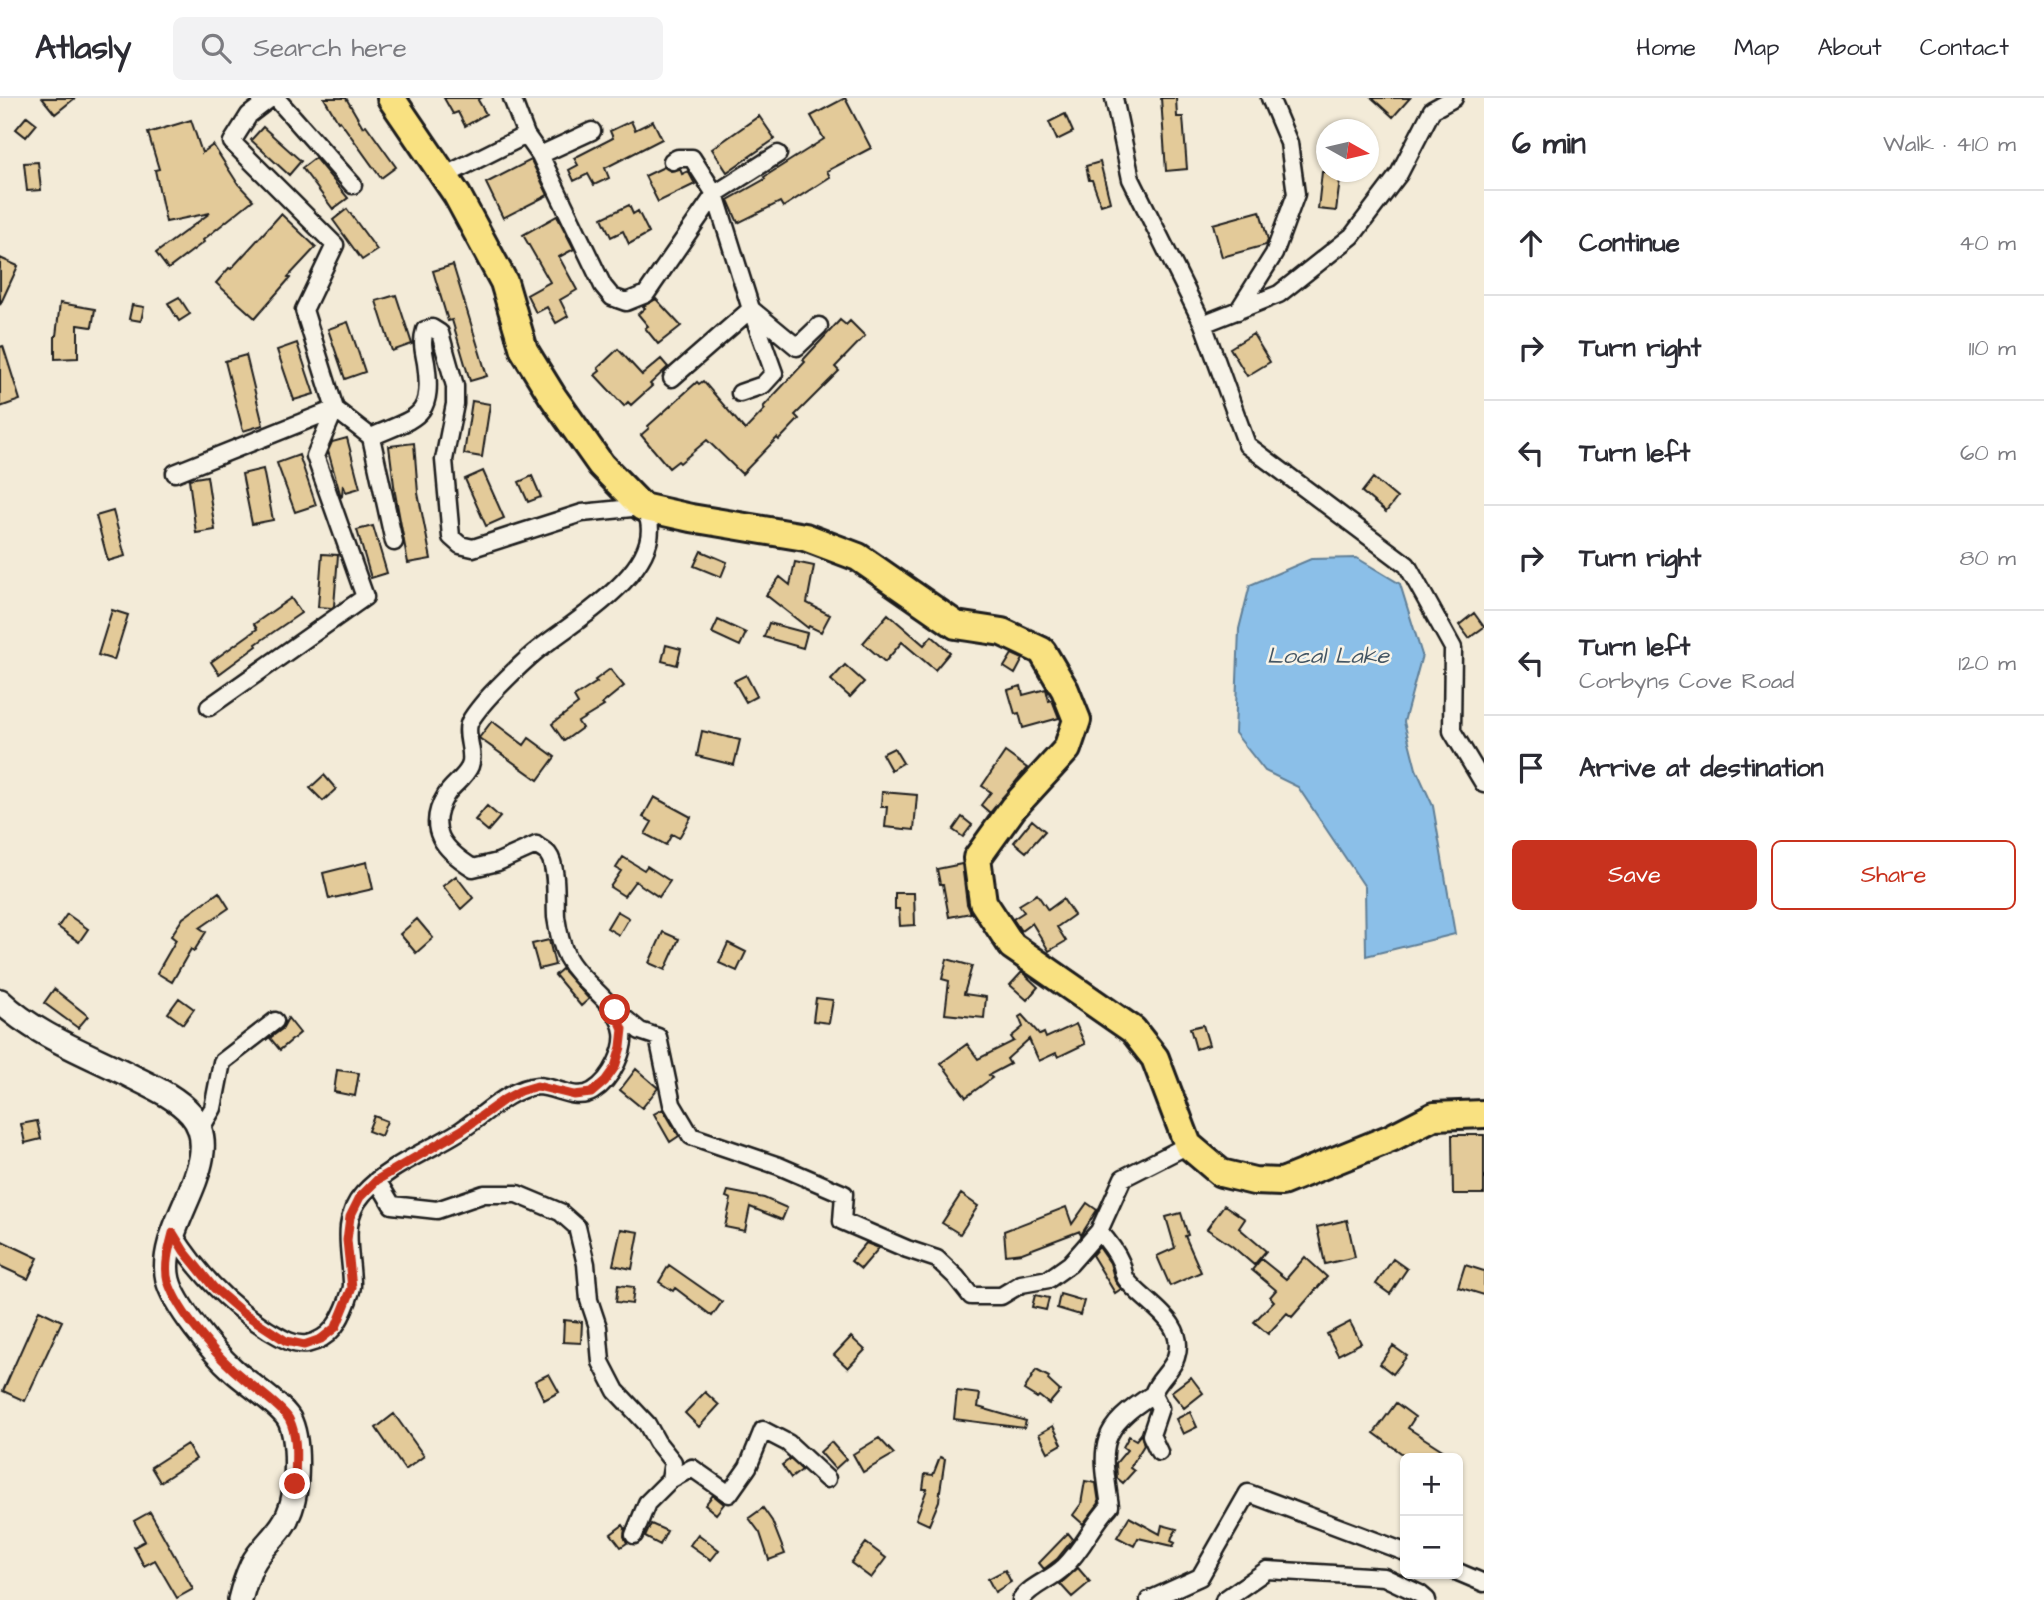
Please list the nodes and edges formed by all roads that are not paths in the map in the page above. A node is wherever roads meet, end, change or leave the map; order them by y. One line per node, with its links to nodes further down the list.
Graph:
1 (271, 98): 22 (street)
2 (276, 98): 14 (street)
3 (391, 98): 13 (main road)
4 (512, 98): 9 (street)
5 (1114, 98): 18 (street)
6 (1270, 98): 17 (street)
7 (1454, 98): 17 (street)
8 (592, 131): 11 (street)
9 (526, 135): 11 (street); 13 (street)
10 (778, 154): 15 (street)
11 (540, 155): 15 (street)
12 (672, 161): 15 (street)
13 (444, 176): 25 (main road)
14 (353, 185)
15 (715, 194): 16 (street)
16 (751, 309): 19 (street); 20 (street); 21 (street)
17 (1238, 311): 18 (street)
18 (1203, 324): 28 (street)
19 (819, 326)
20 (672, 378)
21 (740, 393)
22 (335, 408): 23 (street); 24 (street); 27 (street)
23 (371, 436): 25 (street); 26 (street)
24 (175, 473)
25 (642, 507): 30 (street); 34 (main road)
26 (394, 542)
27 (209, 707)
28 (1484, 784)
29 (0, 1001): 33 (main road)
30 (615, 1010): 35 (street); 36 (street)
31 (275, 1021): 33 (street)
32 (1484, 1114): 34 (main road)
33 (201, 1128): 37 (main road)
34 (1188, 1145): 36 (street)
35 (377, 1180): 37 (street); 41 (street)
36 (1099, 1231): 38 (street)
37 (173, 1233): 46 (main road)
38 (1153, 1394): 39 (street); 47 (street)
39 (1159, 1452)
40 (827, 1479): 41 (street)
41 (670, 1480): 42 (street)
42 (634, 1535)
43 (1400, 1550): 48 (street)
44 (1463, 1574): 45 (street)
45 (1484, 1583)
46 (240, 1600)
47 (1021, 1600)
48 (1149, 1600)
49 (1224, 1600): 50 (street)
50 (1427, 1600)

